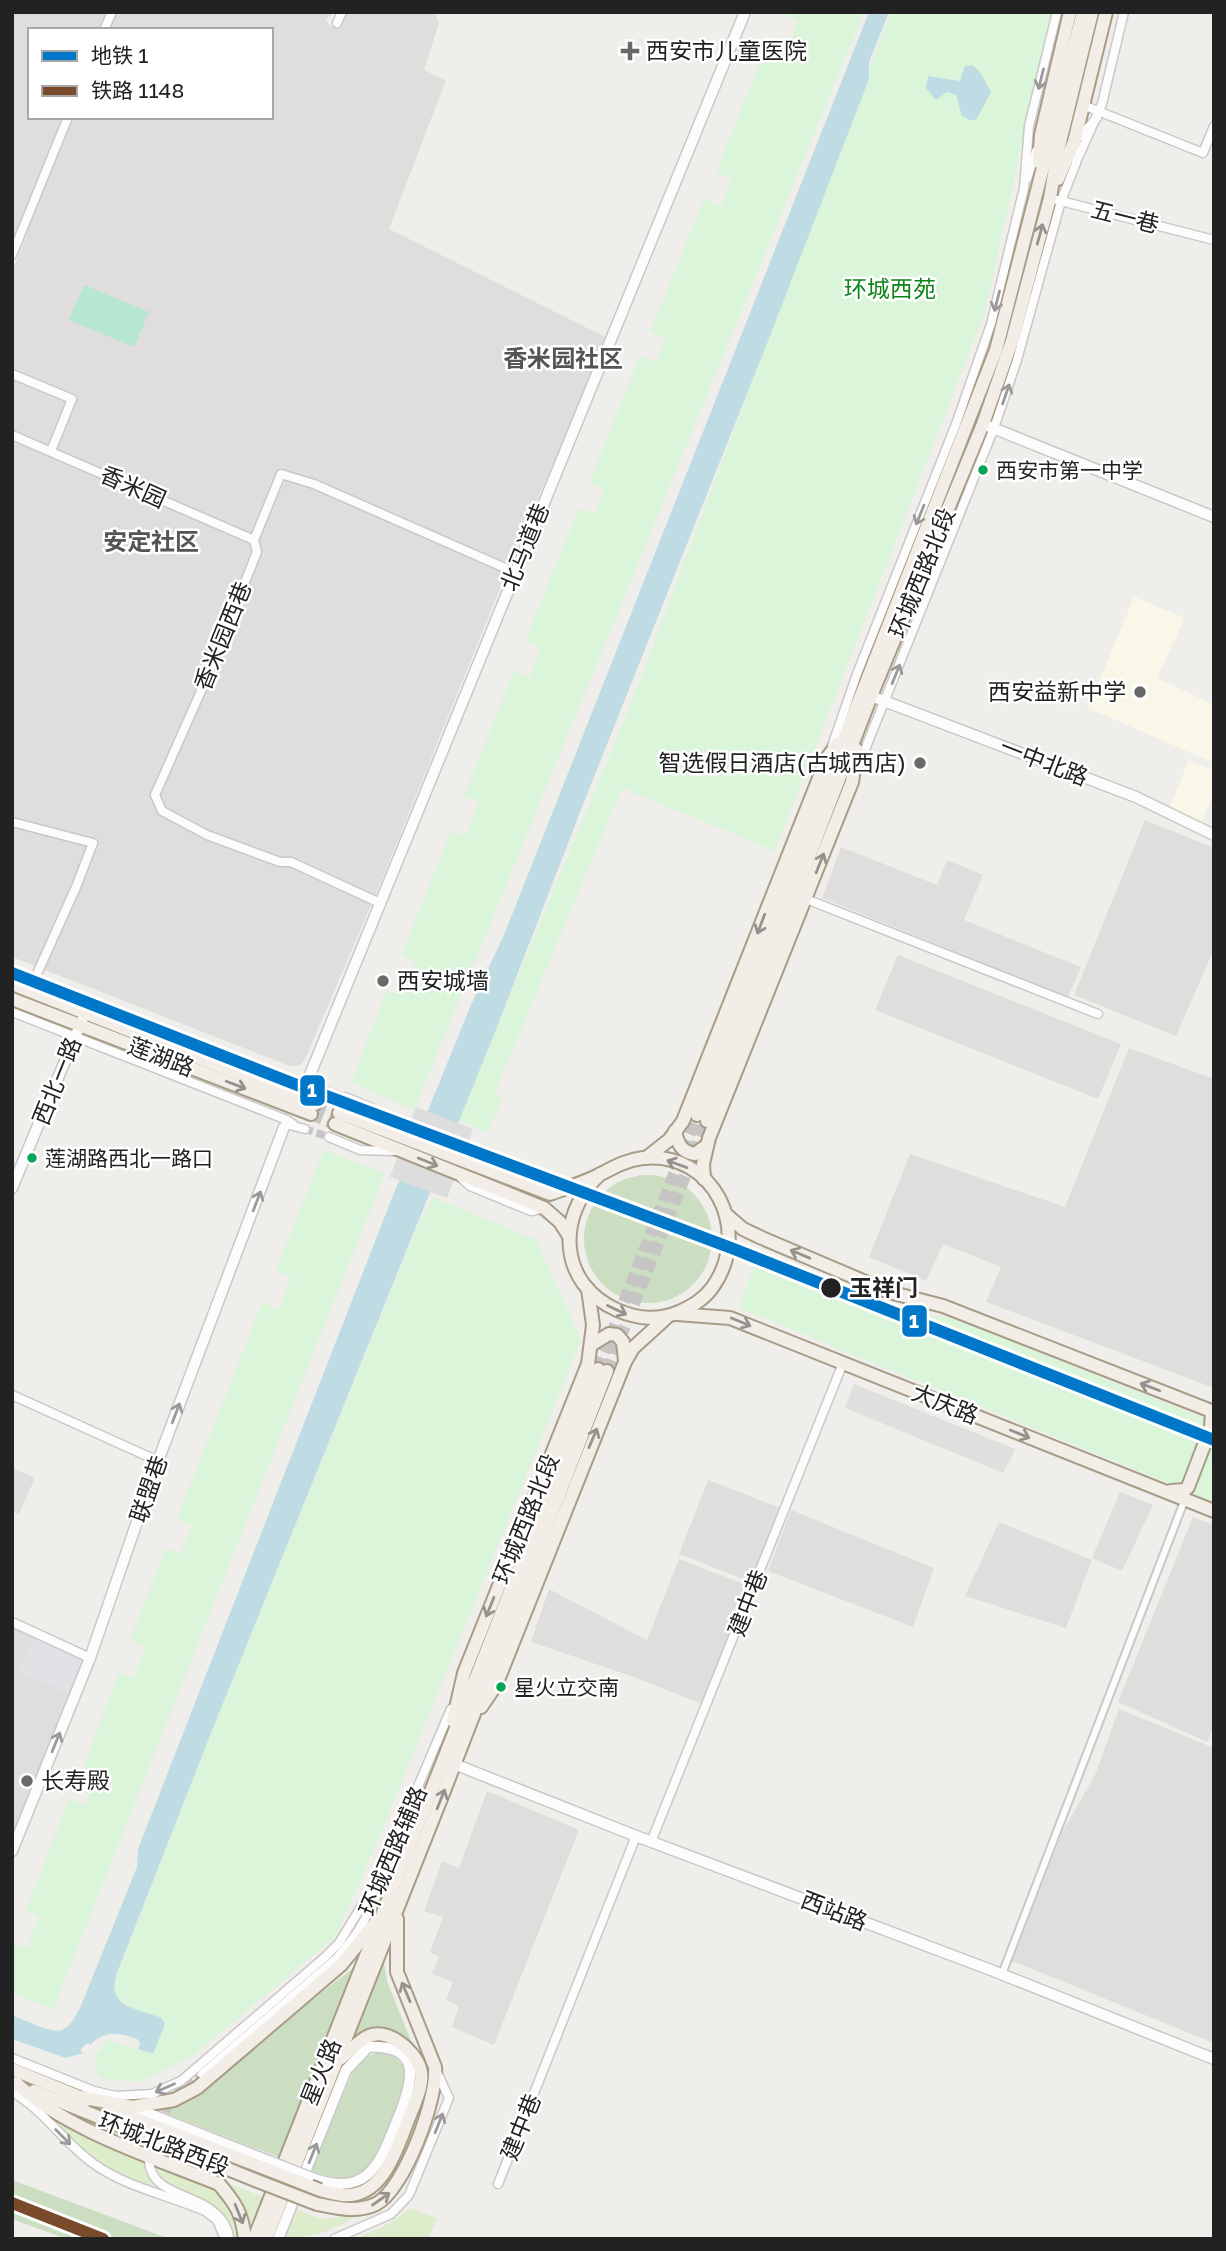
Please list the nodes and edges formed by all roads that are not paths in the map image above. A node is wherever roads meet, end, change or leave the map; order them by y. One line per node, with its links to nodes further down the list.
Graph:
1 (112, 12): 11 (street)
2 (342, 12): 10 (street)
3 (745, 12): 29 (street, 北马道巷)
4 (1057, 12): 19 (street, one-way to 19)
5 (1070, 12): 16 (main road)
6 (1083, 12): 20 (main road, 环城西路北段)
7 (1092, 12): 20 (main road, 环城西路北段)
8 (1106, 12): 12 (main road)
9 (1124, 12): 13 (street)
10 (337, 23)
11 (105, 28)
12 (1083, 104): 13 (street); 17 (main road)
13 (1098, 114): 15 (street); 17 (street); 18 (street)
14 (67, 119): 22 (street)
15 (1214, 126)
16 (1041, 135): 19 (street); 20 (main road)
17 (1074, 142): 18 (street); 20 (main road)
18 (1076, 163): 20 (street)
19 (1024, 188): 33 (street, one-way to 33)
20 (1049, 198): 21 (street, 五一巷); 24 (main road, 环城西路北段, one-way to 20); 32 (main road, 环城西路北段)
21 (1214, 240)
22 (12, 255)
23 (12, 374): 26 (street)
24 (989, 426): 27 (street); 30 (main road, 环城西路北段); 31 (street, one-way to 24)
25 (12, 435): 26 (street, 香米园)
26 (51, 452): 28 (street, 香米园)
27 (1214, 517)
28 (254, 540): 29 (street, 香米园西巷); 38 (street, 香米园西巷)
29 (514, 572): 38 (street, 北马道巷)
30 (872, 696): 31 (street, 一中北路); 32 (main road, 环城西路北段)
31 (884, 702): 34 (street); 36 (street, 一中北路)
32 (855, 726): 33 (main road); 34 (main road); 50 (main road, 环城西路北段)
33 (827, 758): 53 (main road, one-way to 53)
34 (852, 782): 37 (main road, one-way to 34)
35 (12, 822): 41 (street)
36 (1214, 835)
37 (806, 899): 45 (street); 56 (main road)
38 (380, 903): 47 (street, 北马道巷)
39 (12, 974): 41 (street)
40 (12, 984): 41 (main road, 莲湖路)
41 (31, 986): 44 (main road, 莲湖路); 47 (street)
42 (12, 999): 46 (main road, 莲湖路)
43 (12, 1012): 46 (street)
44 (85, 1013): 46 (street, 西北一路); 46 (main road, 莲湖路, one-way to 44)
45 (1098, 1014)
46 (77, 1031): 51 (street); 62 (street, 西北一路)
47 (307, 1082): 48 (street)
48 (322, 1088)
49 (345, 1097): 55 (street)
50 (702, 1118)
51 (288, 1126): 52 (street); 76 (street, 联盟巷, one-way to 51)
52 (305, 1129)
53 (675, 1131): 56 (main road); 58 (main road)
54 (329, 1138): 57 (street)
55 (405, 1138): 57 (main road); 63 (main road)
56 (707, 1144): 61 (main road)
57 (400, 1151): 59 (main road, one-way to 59)
58 (646, 1157): 60 (main road); 61 (main road, one-way to 58)
59 (456, 1173): 64 (main road); 65 (street)
60 (600, 1174): 63 (main road); 67 (main road)
61 (704, 1179): 66 (main road)
62 (12, 1188)
63 (543, 1191): 64 (main road)
64 (531, 1203): 65 (main road)
65 (544, 1208): 67 (main road)
66 (728, 1216): 69 (main road); 74 (main road, one-way to 66)
67 (569, 1236): 68 (main road)
68 (588, 1289): 69 (main road, one-way to 69); 70 (main road, 环城西路北段)
69 (669, 1316): 71 (main road, 环城西路北段); 72 (main road, 大庆路, one-way to 72)
70 (591, 1345): 71 (main road); 83 (main road, 环城西路北段, one-way to 83)
71 (625, 1362): 84 (main road, 环城西路北段, one-way to 71)
72 (843, 1363): 77 (main road, 大庆路, one-way to 77); 88 (street, 建中巷)
73 (12, 1395): 76 (street)
74 (1213, 1411): 77 (main road)
75 (1214, 1443): 79 (main road)
76 (158, 1461): 82 (street, 联盟巷)
77 (1160, 1489): 78 (main road, 大庆路)
78 (1185, 1499): 79 (main road, 大庆路); 94 (street)
79 (1200, 1505): 80 (main road, 大庆路)
80 (1214, 1511)
81 (12, 1622): 82 (street)
82 (90, 1658): 90 (street, 联盟巷, one-way to 82)
83 (459, 1690): 85 (main road, 环城西路北段); 89 (street, 环城西路辅路)
84 (470, 1725): 85 (main road, 环城西路北段); 86 (main road, 环城西路北段)
85 (448, 1749): 91 (main road, 环城西路北段)
86 (454, 1764): 87 (street, 西站路); 93 (main road, 环城西路北段, one-way to 86)
87 (636, 1836): 88 (street, 西站路); 109 (street, 建中巷)
88 (651, 1842): 94 (street, 西站路)
89 (395, 1845): 91 (street); 92 (street, 环城西路辅路)
90 (12, 1851)
91 (400, 1874): 93 (main road, 环城西路北段)
92 (373, 1892): 100 (street, 环城西路辅路); 103 (street, one-way to 103)
93 (392, 1907): 97 (main road, 星火路); 98 (main road, one-way to 93); 106 (main road); 112 (main road, 星火路)
94 (1002, 1974): 96 (street, 西站路)
95 (12, 2059): 103 (street)
96 (1214, 2059)
97 (337, 2062): 108 (main road, bridge); 113 (main road, 星火路)
98 (435, 2067): 102 (main road, 环城北路西段, one-way to 98, bridge); 115 (street, one-way to 98)
99 (12, 2069): 104 (main road, 环城北路西段)
100 (202, 2074)
101 (14, 2087): 102 (main road, 环城北路西段); 105 (main road)
102 (46, 2096): 105 (street)
103 (116, 2096): 104 (street)
104 (86, 2098): 106 (main road); 108 (main road)
105 (29, 2099): 110 (street, one-way to 110); 111 (main road, one-way to 111)
106 (132, 2107): 108 (street)
107 (149, 2162): 110 (street)
108 (267, 2165): 114 (street, one-way to 108, bridge)
109 (498, 2184)
110 (227, 2239)
111 (245, 2239)
112 (254, 2239)
113 (266, 2239)
114 (278, 2239)
115 (334, 2239)

